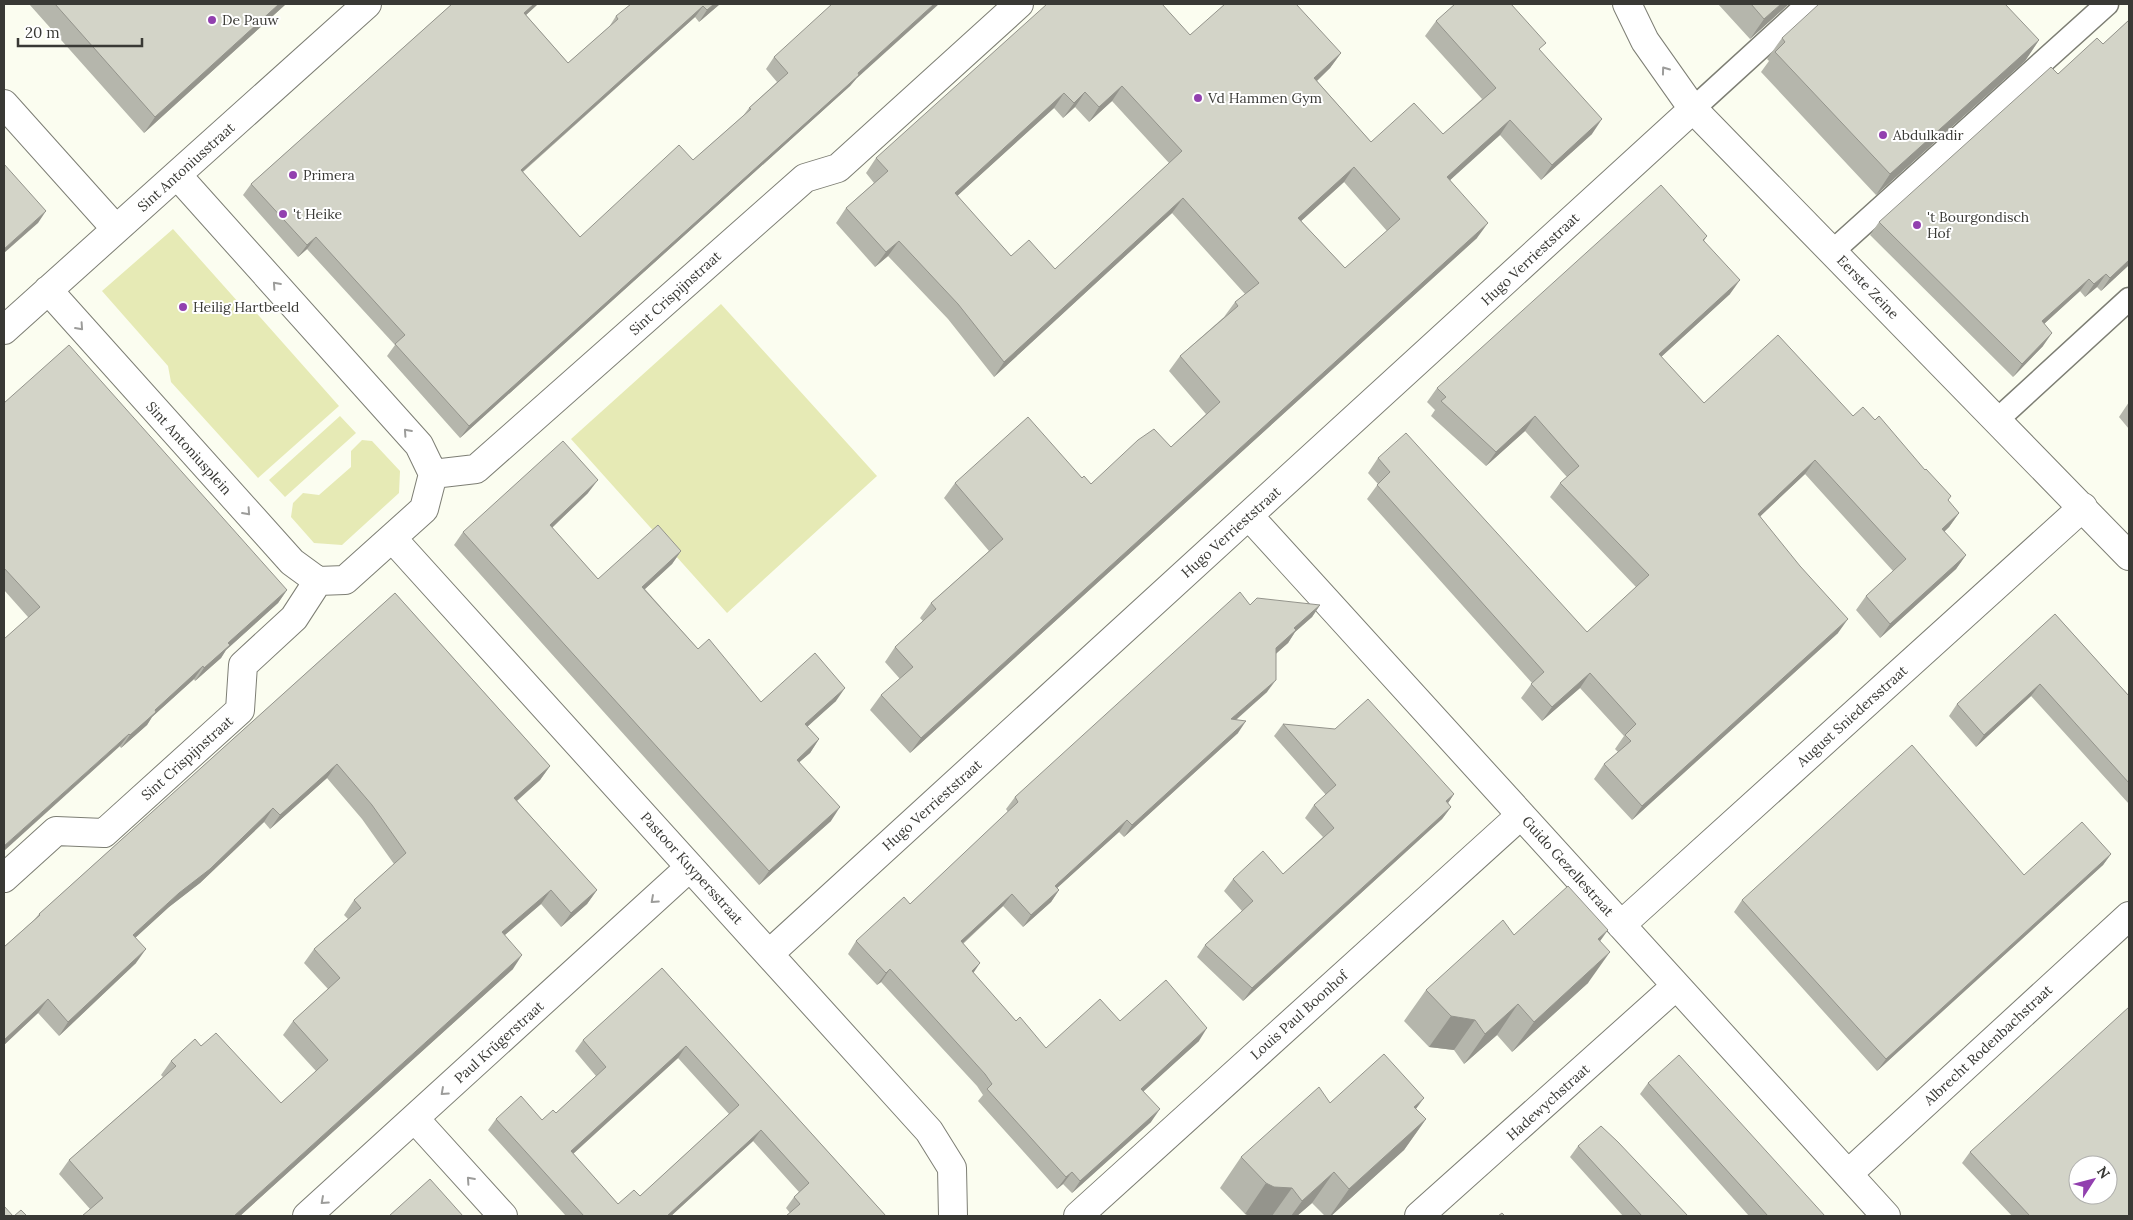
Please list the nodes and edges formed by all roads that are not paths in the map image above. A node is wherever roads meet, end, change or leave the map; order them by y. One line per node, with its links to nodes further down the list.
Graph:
1 (367, 4): 8 (street, Sint Antoniusstraat)
2 (1019, 4): 15 (street, Sint Crispijnstraat)
3 (1627, 4): 7 (street, Eerste Zeine, one-way to 3)
4 (1808, 4): 7 (lane)
5 (2107, 4): 10 (lane)
6 (4, 104): 9 (street)
7 (1693, 109): 10 (street, Eerste Zeine); 17 (street, Hugo Verrieststraat)
8 (176, 175): 9 (street, Sint Antoniusstraat); 15 (street, one-way to 8)
9 (116, 229): 11 (street, Sint Antoniusstraat)
10 (1833, 251): 14 (street, Eerste Zeine)
11 (48, 290): 13 (street, Sint Antoniusstraat); 20 (street, Sint Antoniusplein, one-way to 20)
12 (2129, 300): 14 (lane)
13 (4, 330)
14 (1997, 420): 16 (street, Eerste Zeine)
15 (433, 474): 18 (street)
16 (2082, 507): 19 (street, Eerste Zeine); 25 (street, August Sniedersstraat)
17 (1249, 516): 21 (street, Guido Gezellestraat); 26 (street, Hugo Verrieststraat)
18 (392, 538): 20 (street); 22 (street, Pastoor Kuypersstraat)
19 (2129, 556)
20 (318, 581): 23 (street, Sint Crispijnstraat)
21 (1521, 814): 25 (street, Guido Gezellestraat); 33 (street, Louis Paul Boonhof)
22 (690, 867): 26 (street, Pastoor Kuypersstraat); 28 (street, Paul Krügerstraat, one-way to 28)
23 (4, 878)
24 (2129, 916): 29 (street, Albrecht Rodenbachstraat)
25 (1621, 925): 27 (street, Guido Gezellestraat)
26 (769, 954): 32 (street, Pastoor Kuypersstraat)
27 (1676, 986): 29 (street, Guido Gezellestraat); 34 (street, Hadewychstraat)
28 (415, 1119): 30 (street, Paul Krügerstraat, one-way to 30); 31 (street, one-way to 28)
29 (1848, 1174): 35 (street, Guido Gezellestraat)
30 (307, 1216)
31 (503, 1216)
32 (953, 1216)
33 (1078, 1216)
34 (1419, 1216)
35 (1886, 1216)

